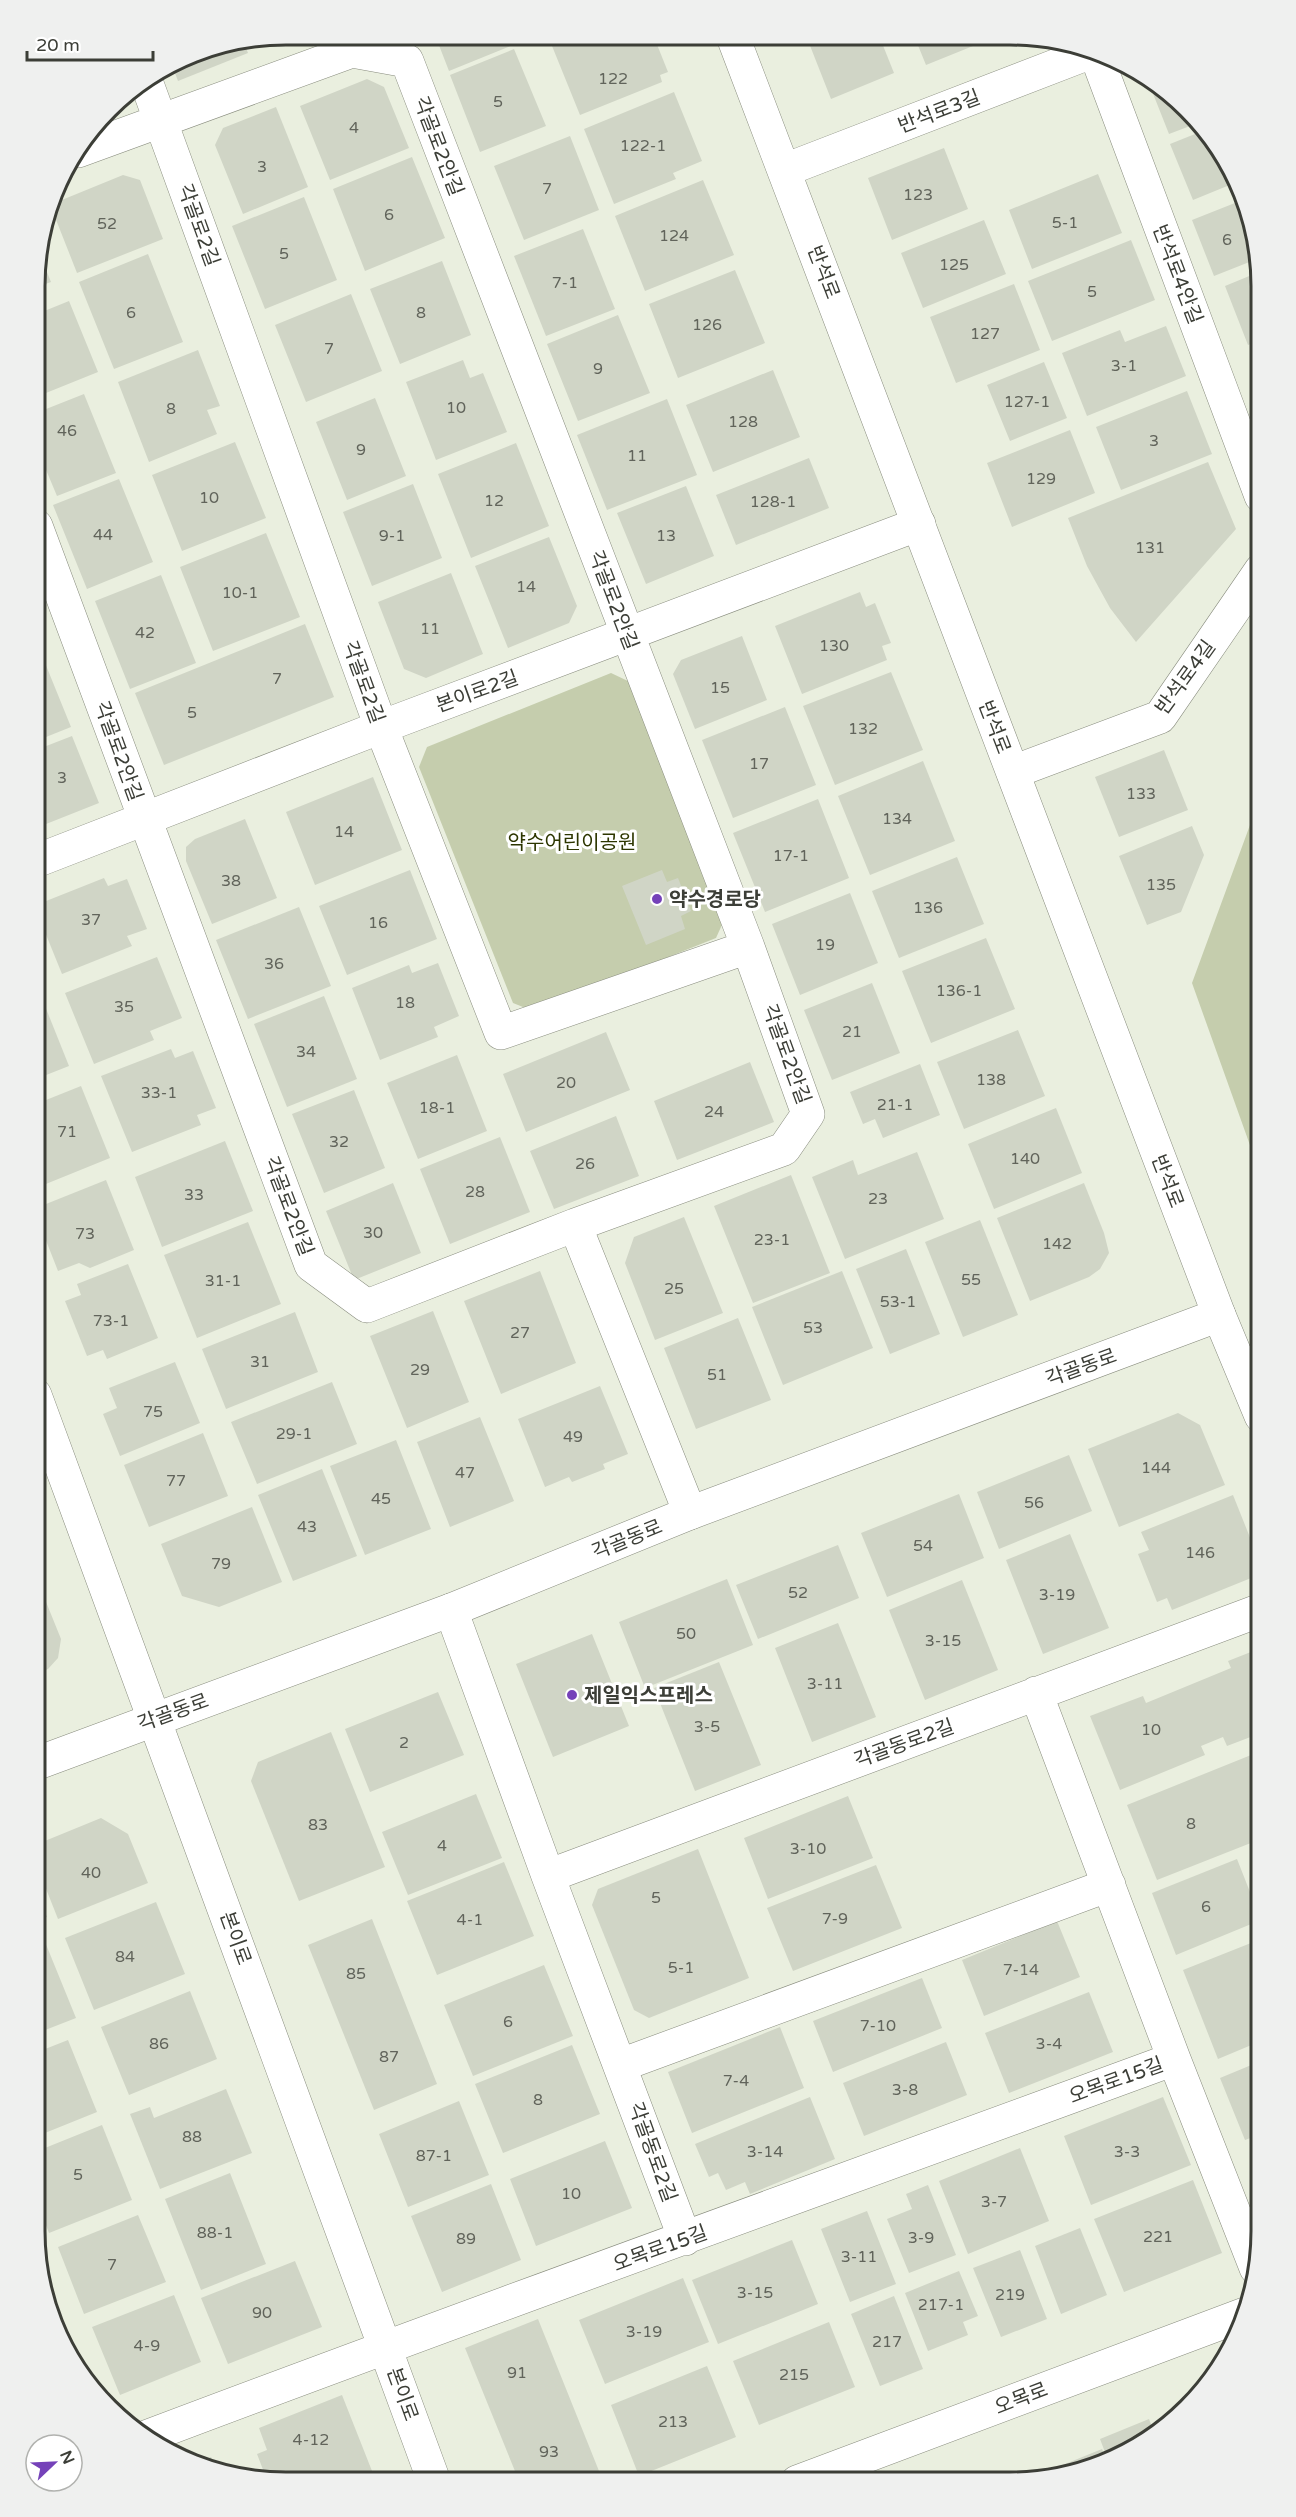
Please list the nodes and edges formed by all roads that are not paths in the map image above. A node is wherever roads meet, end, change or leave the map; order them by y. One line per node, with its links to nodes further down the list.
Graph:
1 (735, 45): 7 (street, 반석로)
2 (1081, 56): 7 (street, 반석로3길)
3 (1098, 62): 8 (street, 반석로4안길)
4 (149, 88): 5 (street, 각골로2길)
5 (161, 120): 6 (street, 각골로2안길); 12 (street, 각골로2안길); 13 (street, 각골로2길)
6 (90, 147)
7 (785, 170): 9 (street, 반석로)
8 (1251, 467)
9 (919, 524): 12 (street, 본이로2길); 14 (street, 반석로)
10 (45, 550): 15 (street, 각골로2안길)
11 (1251, 585): 14 (street, 반석로4길)
12 (627, 635): 13 (street, 본이로2길); 17 (street, 각골로2안길)
13 (381, 727): 15 (street, 본이로2길); 17 (street, 각골로2길)
14 (1012, 772): 19 (street, 반석로)
15 (144, 820): 16 (street, 본이로2길); 18 (street, 각골로2안길)
16 (45, 858)
17 (748, 947): 18 (street, 각골로2안길)
18 (575, 1225): 22 (street)
19 (1220, 1315): 20 (street, 반석로); 22 (street, 각골동로)
20 (1251, 1391)
21 (45, 1422): 26 (street, 본이로)
22 (690, 1513): 23 (street, 각골동로)
23 (452, 1610): 26 (street, 각골동로); 28 (street, 각골동로2길)
24 (1251, 1614): 25 (street, 각골동로2길)
25 (1036, 1693): 28 (street, 각골동로2길); 29 (street, 오목로15길)
26 (155, 1718): 27 (street, 각골동로); 35 (street, 본이로)
27 (45, 1760)
28 (548, 1876): 31 (street, 각골동로2길)
29 (1109, 1885): 30 (street, 오목로15길); 31 (street)
30 (1174, 2059): 32 (street, 오목로15길); 33 (street, 오목로15길)
31 (621, 2065): 32 (street, 각골동로2길)
32 (685, 2239): 35 (street, 오목로15길)
33 (1250, 2252)
34 (1235, 2318): 38 (street, 오목로)
35 (386, 2346): 36 (street, 오목로15길); 37 (street, 본이로)
36 (156, 2433)
37 (431, 2472)
38 (824, 2472)

